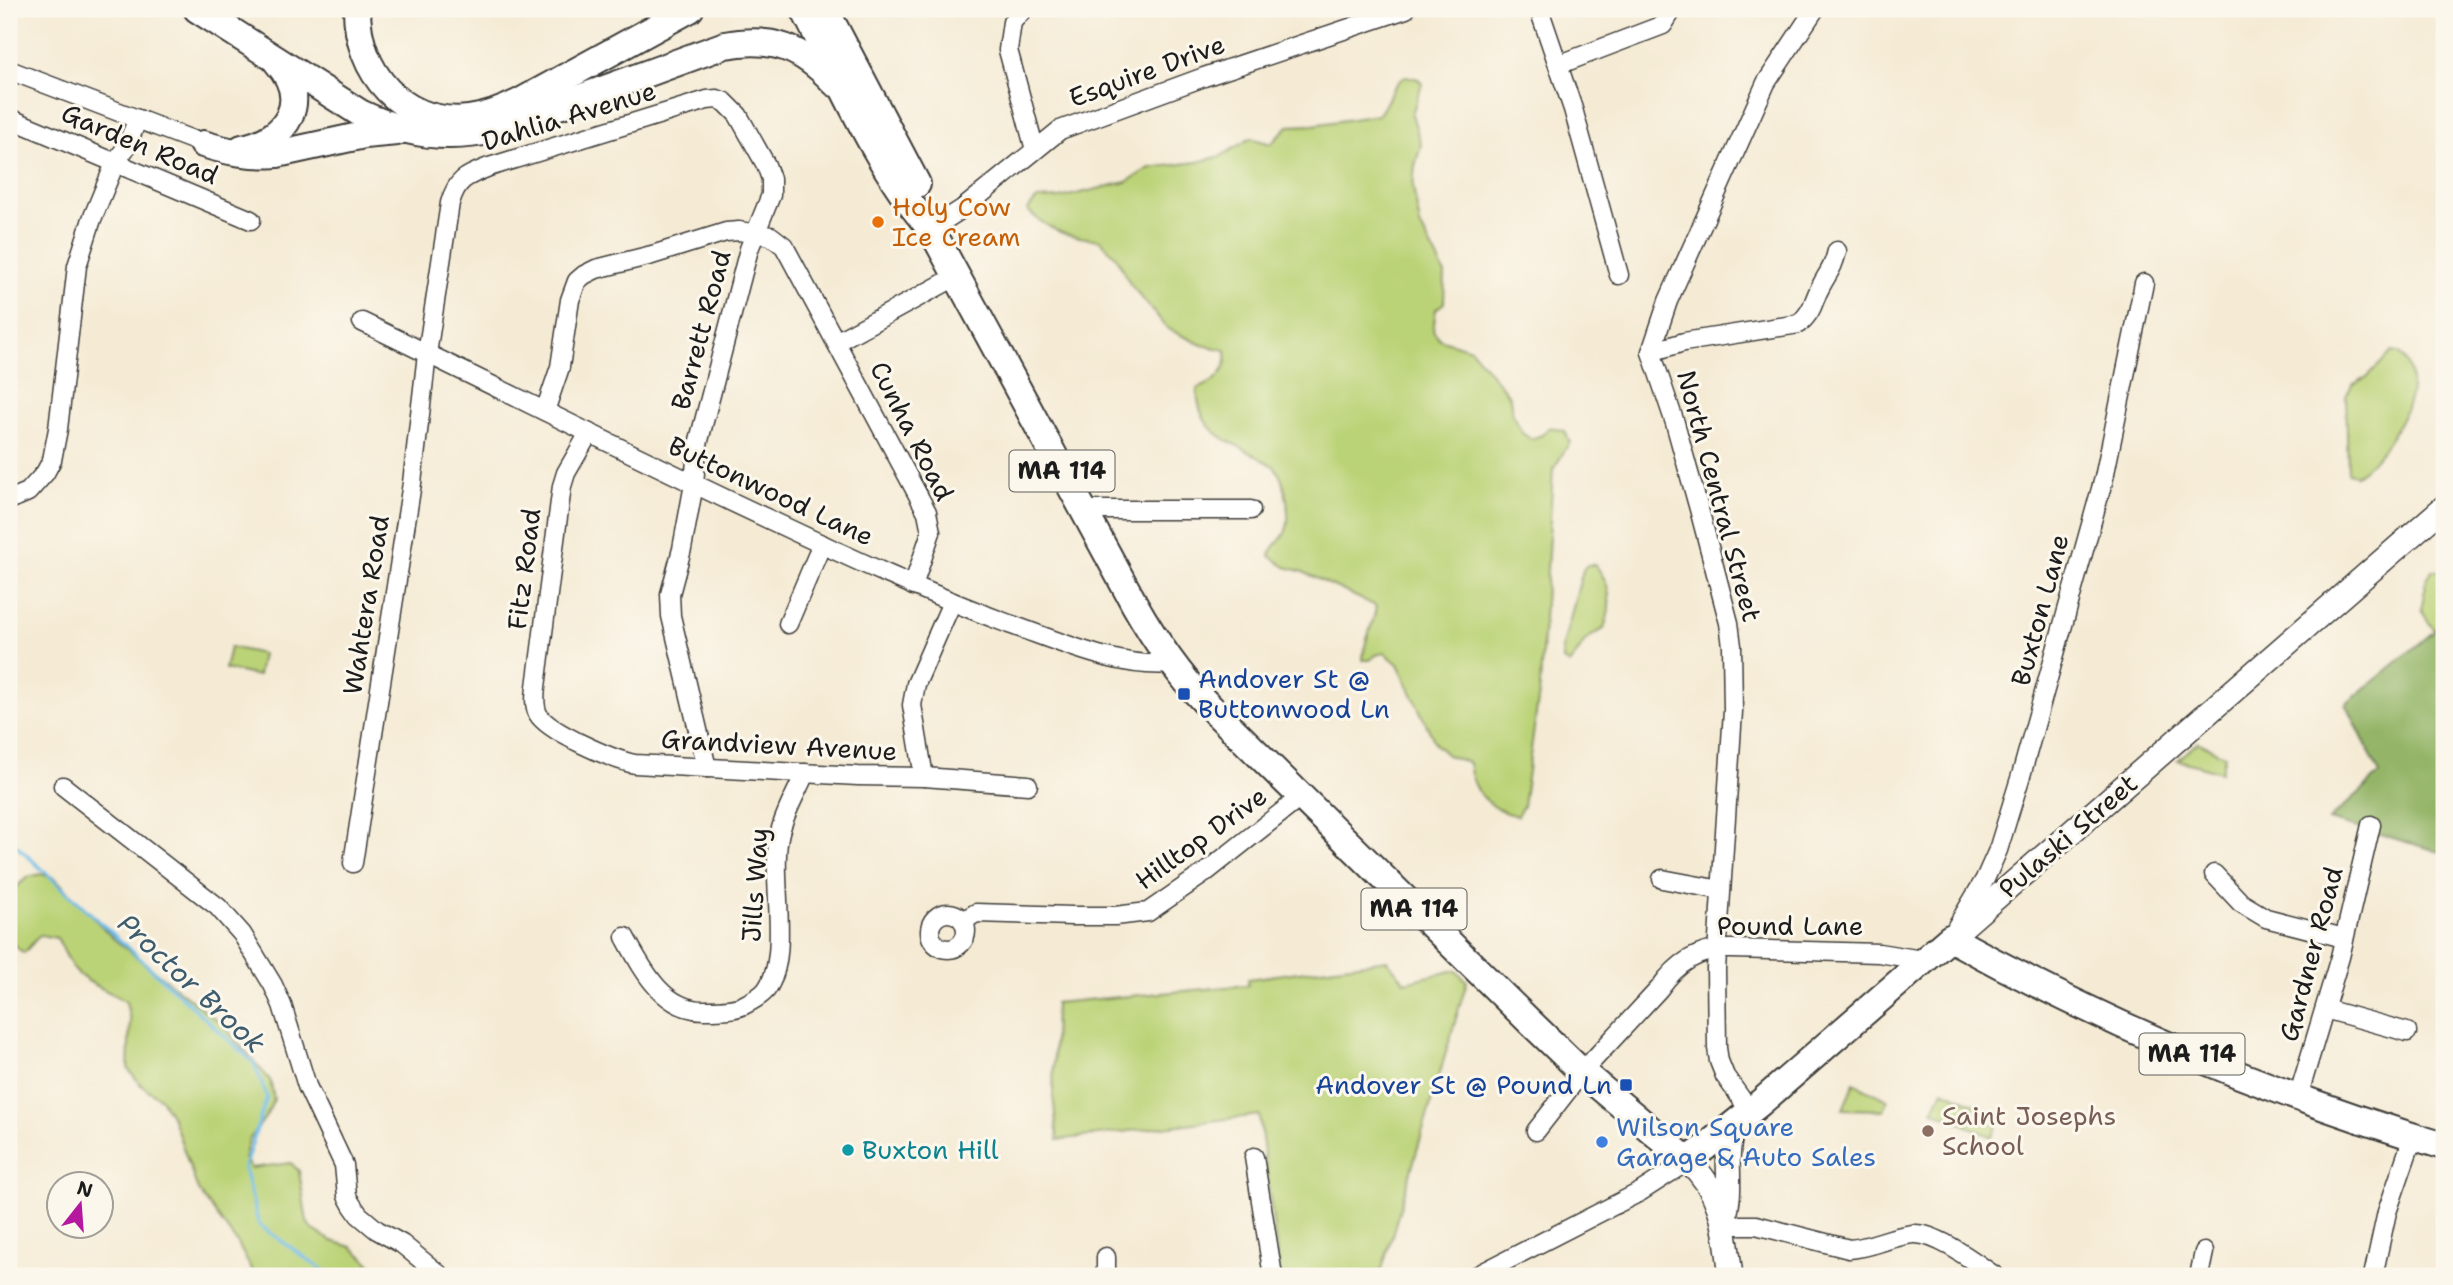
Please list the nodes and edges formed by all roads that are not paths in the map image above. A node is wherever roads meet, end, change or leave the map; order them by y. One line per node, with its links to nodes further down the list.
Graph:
1 (197, 9): 12 (highway)
2 (357, 9): 3 (highway)
3 (690, 9)
4 (804, 9): 16 (highway, MA 114)
5 (825, 9): 13 (highway, MA 114)
6 (842, 9): 13 (highway)
7 (1024, 9): 21 (street)
8 (1406, 9): 21 (street, Esquire Drive)
9 (1539, 9): 14 (street)
10 (1673, 9): 14 (street)
11 (1815, 9): 32 (street, North Central Street)
12 (269, 53): 19 (highway); 20 (highway)
13 (850, 58): 24 (highway, MA 114)
14 (1558, 65): 27 (street)
15 (9, 70): 17 (street)
16 (853, 108): 19 (highway); 24 (highway, MA 114)
17 (132, 117): 20 (street); 22 (street)
18 (9, 118): 22 (street, Garden Road)
19 (408, 131): 20 (highway)
20 (203, 144)
21 (1035, 150): 24 (street, Esquire Drive)
22 (116, 161): 23 (street, Garden Road); 37 (street)
23 (251, 220)
24 (931, 229): 28 (highway, MA 114)
25 (756, 232): 31 (street, Cunha Road); 33 (street, Dahlia Avenue); 34 (street); 36 (street, Barrett Road)
26 (1837, 251): 32 (street)
27 (1619, 275)
28 (957, 276): 31 (street); 39 (highway, MA 114)
29 (2144, 283): 60 (street, Buxton Lane)
30 (362, 323): 33 (street, Buttonwood Lane)
31 (836, 342): 42 (street, Cunha Road)
32 (1651, 352): 57 (street, North Central Street)
33 (427, 354): 34 (street, Buttonwood Lane); 54 (street, Wahtera Road)
34 (545, 411): 35 (street, Buttonwood Lane)
35 (589, 433): 36 (street, Buttonwood Lane); 46 (street, Fitz Road)
36 (694, 484): 41 (street, Buttonwood Lane); 47 (street, Barrett Road)
37 (9, 500)
38 (2444, 507): 60 (main road, Pulaski Street)
39 (1084, 510): 40 (street); 45 (highway, MA 114)
40 (1251, 510)
41 (822, 544): 42 (street, Buttonwood Lane); 44 (street)
42 (913, 586): 43 (street, Buttonwood Lane)
43 (952, 602): 45 (street, Buttonwood Lane); 49 (street)
44 (788, 624)
45 (1172, 664): 52 (highway, MA 114)
46 (540, 717): 47 (street, Grandview Avenue)
47 (707, 768): 48 (street, Grandview Avenue)
48 (805, 773): 49 (street, Grandview Avenue); 59 (street, Jills Way)
49 (924, 777): 50 (street, Grandview Avenue)
50 (1028, 785)
51 (63, 786): 77 (street)
52 (1301, 797): 58 (street, Hilltop Drive); 66 (highway, MA 114)
53 (2371, 825): 61 (street, Gardner Road)
54 (353, 863)
55 (2214, 874): 61 (street)
56 (1662, 879): 57 (street)
57 (1721, 890): 62 (street, North Central Street)
58 (963, 920)
59 (625, 937)
60 (1950, 938): 63 (highway, Pulaski Street); 67 (highway, MA 114)
61 (2344, 938): 64 (street, Gardner Road)
62 (1718, 949): 63 (street, Pound Lane); 66 (street, Pound Lane); 68 (street, North Central Street)
63 (1922, 960): 68 (highway, Pulaski Street)
64 (2325, 1009): 65 (street); 67 (street, Gardner Road)
65 (2407, 1032)
66 (1582, 1072): 69 (street, Pound Lane); 73 (highway, MA 114)
67 (2298, 1097): 70 (highway, MA 114)
68 (1743, 1117): 73 (highway, Pulaski Street); 74 (main road)
69 (1536, 1131)
70 (2413, 1137): 71 (highway, MA 114); 84 (street)
71 (2444, 1146)
72 (1254, 1157): 79 (street)
73 (1688, 1161): 74 (main road); 80 (street)
74 (1724, 1224): 81 (main road); 82 (street)
75 (2204, 1252): 83 (street)
76 (1106, 1257): 78 (street)
77 (441, 1276)
78 (1106, 1276)
79 (1273, 1276)
80 (1476, 1276)
81 (1731, 1276)
82 (1996, 1276)
83 (2199, 1276)
84 (2373, 1276)

